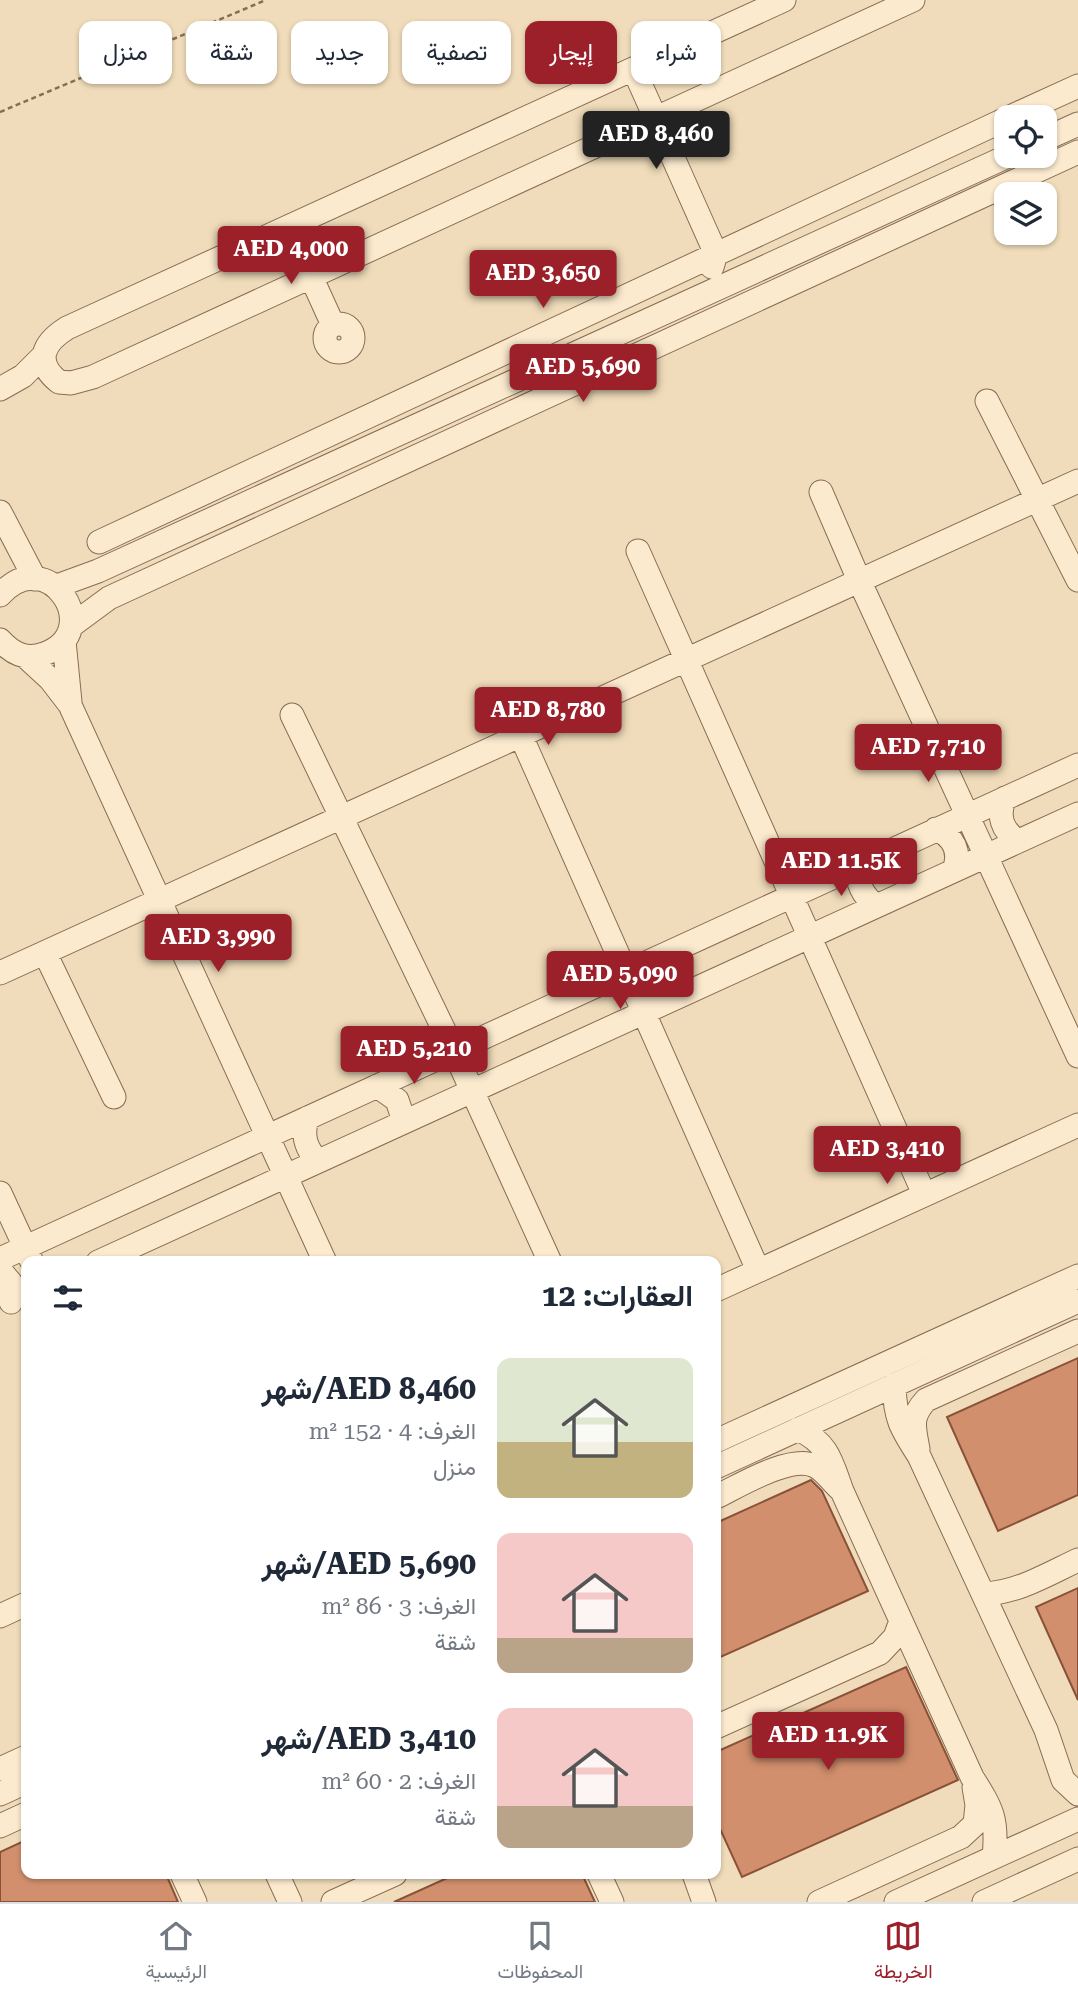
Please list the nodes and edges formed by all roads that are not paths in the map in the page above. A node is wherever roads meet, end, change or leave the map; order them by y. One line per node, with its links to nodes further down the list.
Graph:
1 (784, 0): 3 (street)
2 (913, 0): 8 (street)
3 (721, 29)
4 (631, 71): 14 (street)
5 (641, 84): 8 (street)
6 (1078, 86): 7 (street)
7 (1036, 105)
8 (657, 118): 15 (street); 17 (street)
9 (1078, 124): 11 (street)
10 (994, 125): 15 (street)
11 (1057, 134)
12 (1078, 152): 37 (street)
13 (994, 162): 16 (street)
14 (289, 228): 17 (street); 20 (street)
15 (716, 254): 16 (street); 18 (street); 24 (street)
16 (752, 272): 18 (street)
17 (312, 278): 19 (street); 21 (street)
18 (705, 293): 25 (street)
19 (333, 325)
20 (44, 355): 21 (street); 22 (street)
21 (59, 382): 22 (street)
22 (7, 385)
23 (987, 401): 28 (street)
24 (373, 414): 25 (street); 30 (street)
25 (385, 440): 35 (street)
26 (1078, 481): 28 (street)
27 (821, 492): 33 (street)
28 (1038, 499): 33 (street); 34 (street)
29 (0, 512): 32 (street)
30 (99, 542)
31 (638, 551): 39 (street)
32 (35, 579): 35 (street); 36 (street)
33 (859, 580): 39 (street); 46 (street)
34 (1078, 580)
35 (57, 586): 37 (street)
36 (0, 595)
37 (67, 634): 38 (street); 40 (street)
38 (9, 650): 40 (street)
39 (687, 659): 42 (street); 53 (street)
40 (70, 705): 54 (street)
41 (292, 715): 47 (street)
42 (521, 736): 47 (street); 58 (street)
43 (1078, 765): 44 (street)
44 (1005, 798): 46 (street); 49 (street)
45 (1078, 814): 49 (street)
46 (966, 815): 48 (street); 50 (street)
47 (343, 817): 54 (street); 61 (street)
48 (936, 829): 51 (street); 52 (street)
49 (1018, 841): 50 (street)
50 (985, 856): 52 (street); 62 (street)
51 (856, 866): 53 (street); 55 (street)
52 (954, 870): 55 (street)
53 (791, 896): 56 (street); 58 (street)
54 (160, 900): 57 (street); 69 (street)
55 (876, 906): 56 (street)
56 (809, 936): 60 (street); 73 (street)
57 (44, 953): 59 (street); 65 (street)
58 (626, 972): 60 (street); 61 (street)
59 (0, 973)
60 (644, 1012): 64 (street); 80 (street)
61 (454, 1051): 63 (street); 64 (street)
62 (1078, 1056)
63 (377, 1086): 66 (street); 67 (street)
64 (472, 1090): 67 (street); 77 (street)
65 (114, 1097)
66 (307, 1118): 69 (street); 70 (street)
67 (404, 1121): 70 (street)
68 (1078, 1125): 73 (street)
69 (268, 1136): 71 (street); 74 (street)
70 (317, 1161): 71 (street)
71 (286, 1175): 75 (street); 76 (street)
72 (0, 1193): 74 (street)
73 (924, 1194): 80 (street)
74 (28, 1255): 78 (street)
75 (111, 1256)
76 (322, 1256)
77 (547, 1256)
78 (0, 1259)
79 (0, 1270): 83 (street)
80 (758, 1270): 82 (street)
81 (1078, 1276): 88 (street)
82 (721, 1288)
83 (12, 1301)
84 (1078, 1301): 86 (street)
85 (1078, 1331): 89 (street)
86 (894, 1385): 87 (street); 89 (street)
87 (798, 1429): 90 (street); 91 (street)
88 (721, 1439)
89 (919, 1456): 94 (street)
90 (721, 1465)
91 (842, 1491): 92 (street); 97 (street)
92 (721, 1495)
93 (1078, 1560): 94 (street)
94 (983, 1594): 99 (street)
95 (21, 1606): 96 (street)
96 (0, 1616)
97 (901, 1621): 98 (street); 103 (street)
98 (721, 1725)
99 (1046, 1730): 102 (street); 106 (street)
100 (21, 1759): 101 (street)
101 (0, 1769)
102 (1078, 1771)
103 (972, 1777): 110 (street); 120 (street)
104 (21, 1784): 105 (street)
105 (0, 1794)
106 (1078, 1794)
107 (21, 1816): 109 (street)
108 (1078, 1819): 110 (street)
109 (0, 1826)
110 (994, 1857): 121 (street)
111 (1078, 1859): 122 (street)
112 (184, 1879): 116 (street)
113 (279, 1879): 117 (street)
114 (384, 1879): 118 (street)
115 (601, 1879): 119 (street)
116 (195, 1902)
117 (290, 1902)
118 (333, 1902)
119 (612, 1902)
120 (819, 1902)
121 (896, 1902)
122 (984, 1902)

